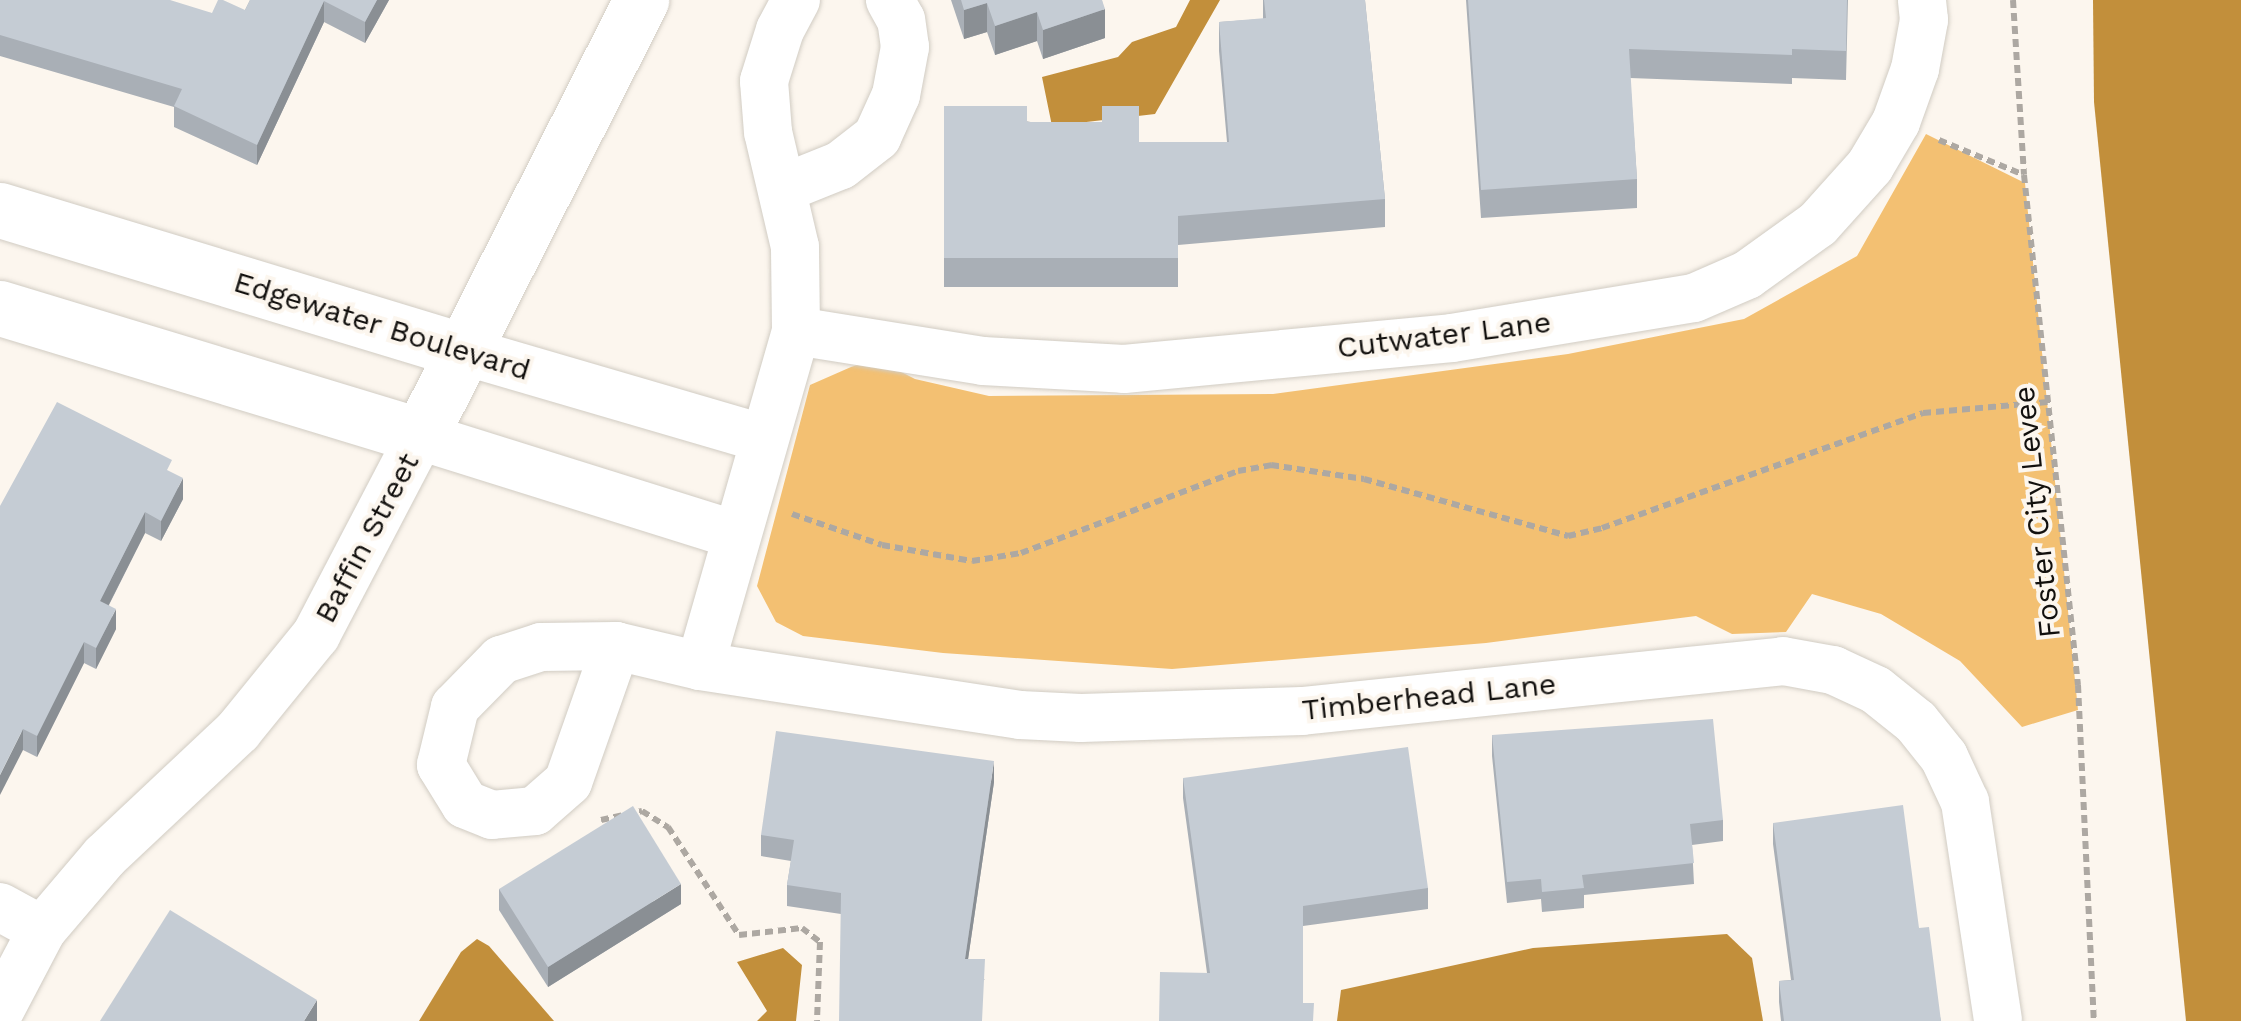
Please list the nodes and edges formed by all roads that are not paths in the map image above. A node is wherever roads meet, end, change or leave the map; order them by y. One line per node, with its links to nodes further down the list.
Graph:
1 (641, 0): 9 (street, Baffin Street)
2 (796, 0): 5 (street)
3 (890, 0): 5 (street)
4 (1922, 0): 8 (street, Cutwater Lane)
5 (784, 188): 8 (street)
6 (0, 210): 9 (street, Edgewater Boulevard)
7 (0, 308): 10 (street)
8 (796, 331): 11 (street)
9 (464, 350): 10 (street, Baffin Street); 11 (street, Edgewater Boulevard)
10 (420, 436): 12 (street); 16 (street, Baffin Street)
11 (764, 440): 12 (street)
12 (742, 516): 14 (street)
13 (616, 646): 13 (street, Timberhead Lane); 14 (street, Timberhead Lane)
14 (700, 666): 18 (street, Timberhead Lane)
15 (0, 907): 16 (street)
16 (42, 930): 17 (street, Baffin Street)
17 (0, 1010)
18 (1998, 1021)

